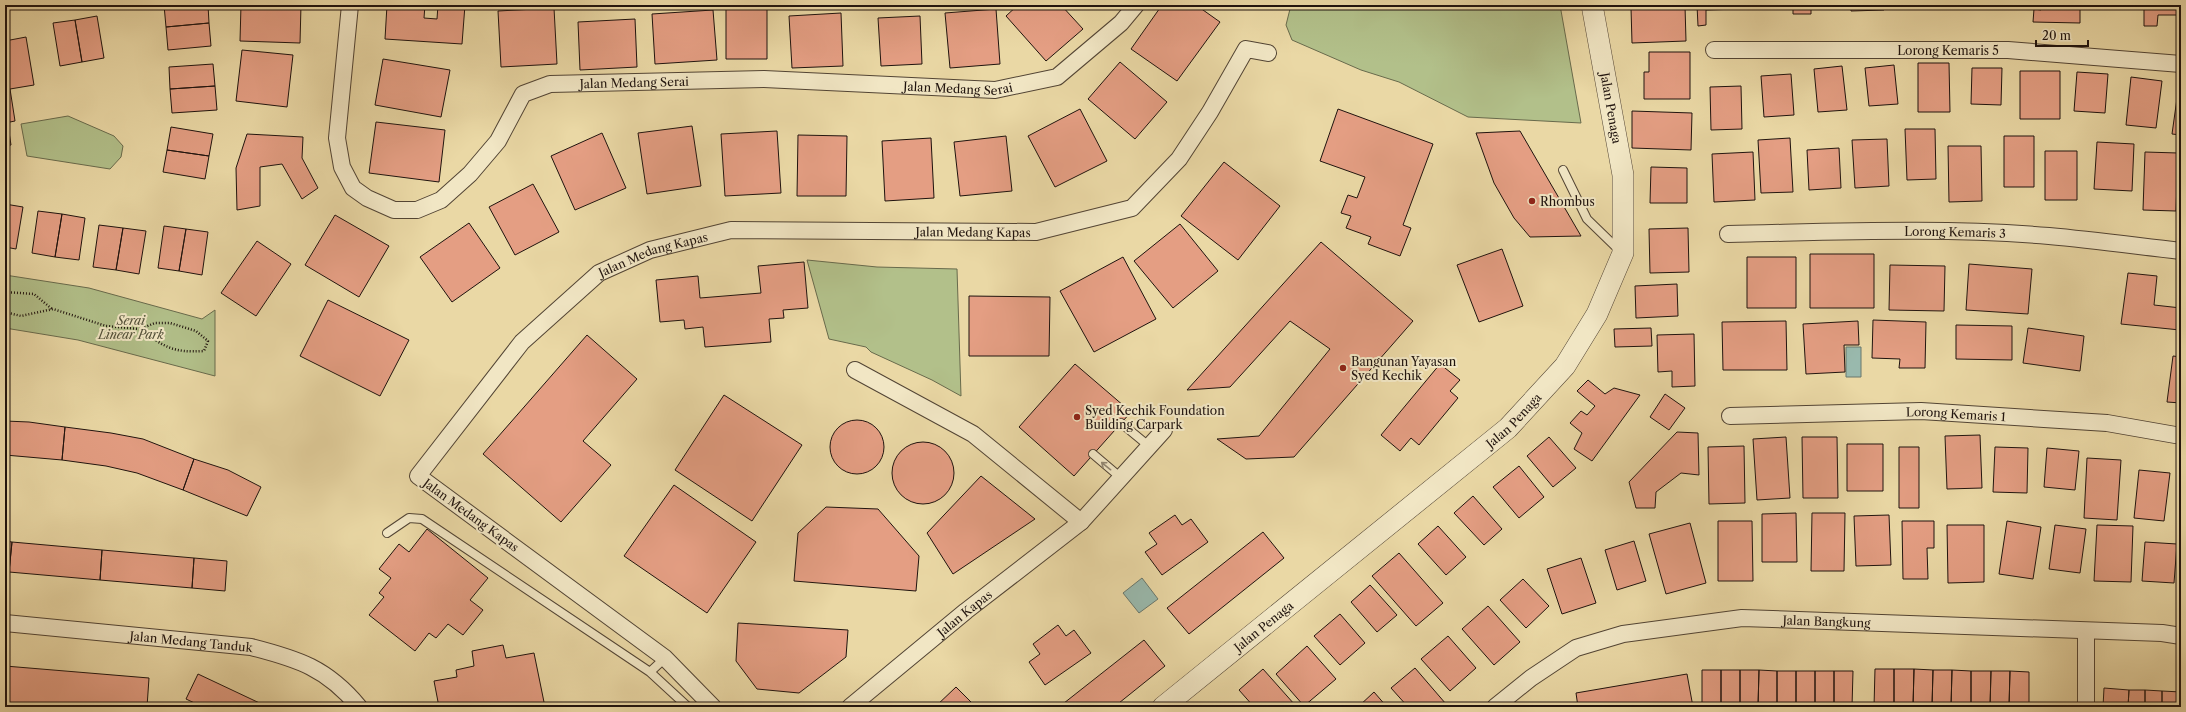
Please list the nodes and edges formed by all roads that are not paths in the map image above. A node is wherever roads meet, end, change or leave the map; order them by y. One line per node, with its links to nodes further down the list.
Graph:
1 (350, 5): 2 (street, Jalan Medang Serai)
2 (1136, 5)
3 (1592, 5): 10 (street, Jalan Penaga)
4 (1714, 50): 6 (street, Lorong Kemaris 5)
5 (1268, 53): 24 (street, Jalan Medang Kapas)
6 (2181, 64)
7 (1563, 170): 10 (lane)
8 (1728, 234): 9 (street, Lorong Kemaris 3)
9 (2181, 251)
10 (1622, 253): 30 (street, Jalan Penaga)
11 (855, 370): 19 (street)
12 (1730, 416): 15 (street, Lorong Kemaris 1)
13 (1121, 423): 16 (lane)
14 (1164, 430): 16 (street, Jalan Kapas)
15 (2181, 436)
16 (1150, 447): 18 (street, Jalan Kapas)
17 (1093, 454): 18 (lane, one-way to 17)
18 (1120, 477): 19 (street, Jalan Kapas)
19 (1081, 522): 29 (street, Jalan Kapas)
20 (387, 533): 25 (lane)
21 (5, 623): 26 (street, Jalan Medang Tanduk)
22 (2086, 632): 23 (street, Jalan Bangkung); 31 (street, Jalan Bangkung); 32 (street)
23 (2181, 636)
24 (665, 658): 25 (lane); 28 (street, Jalan Medang Kapas)
25 (650, 672): 27 (lane)
26 (359, 707)
27 (688, 707)
28 (713, 707)
29 (850, 707)
30 (1163, 707)
31 (1495, 707)
32 (2086, 707)

